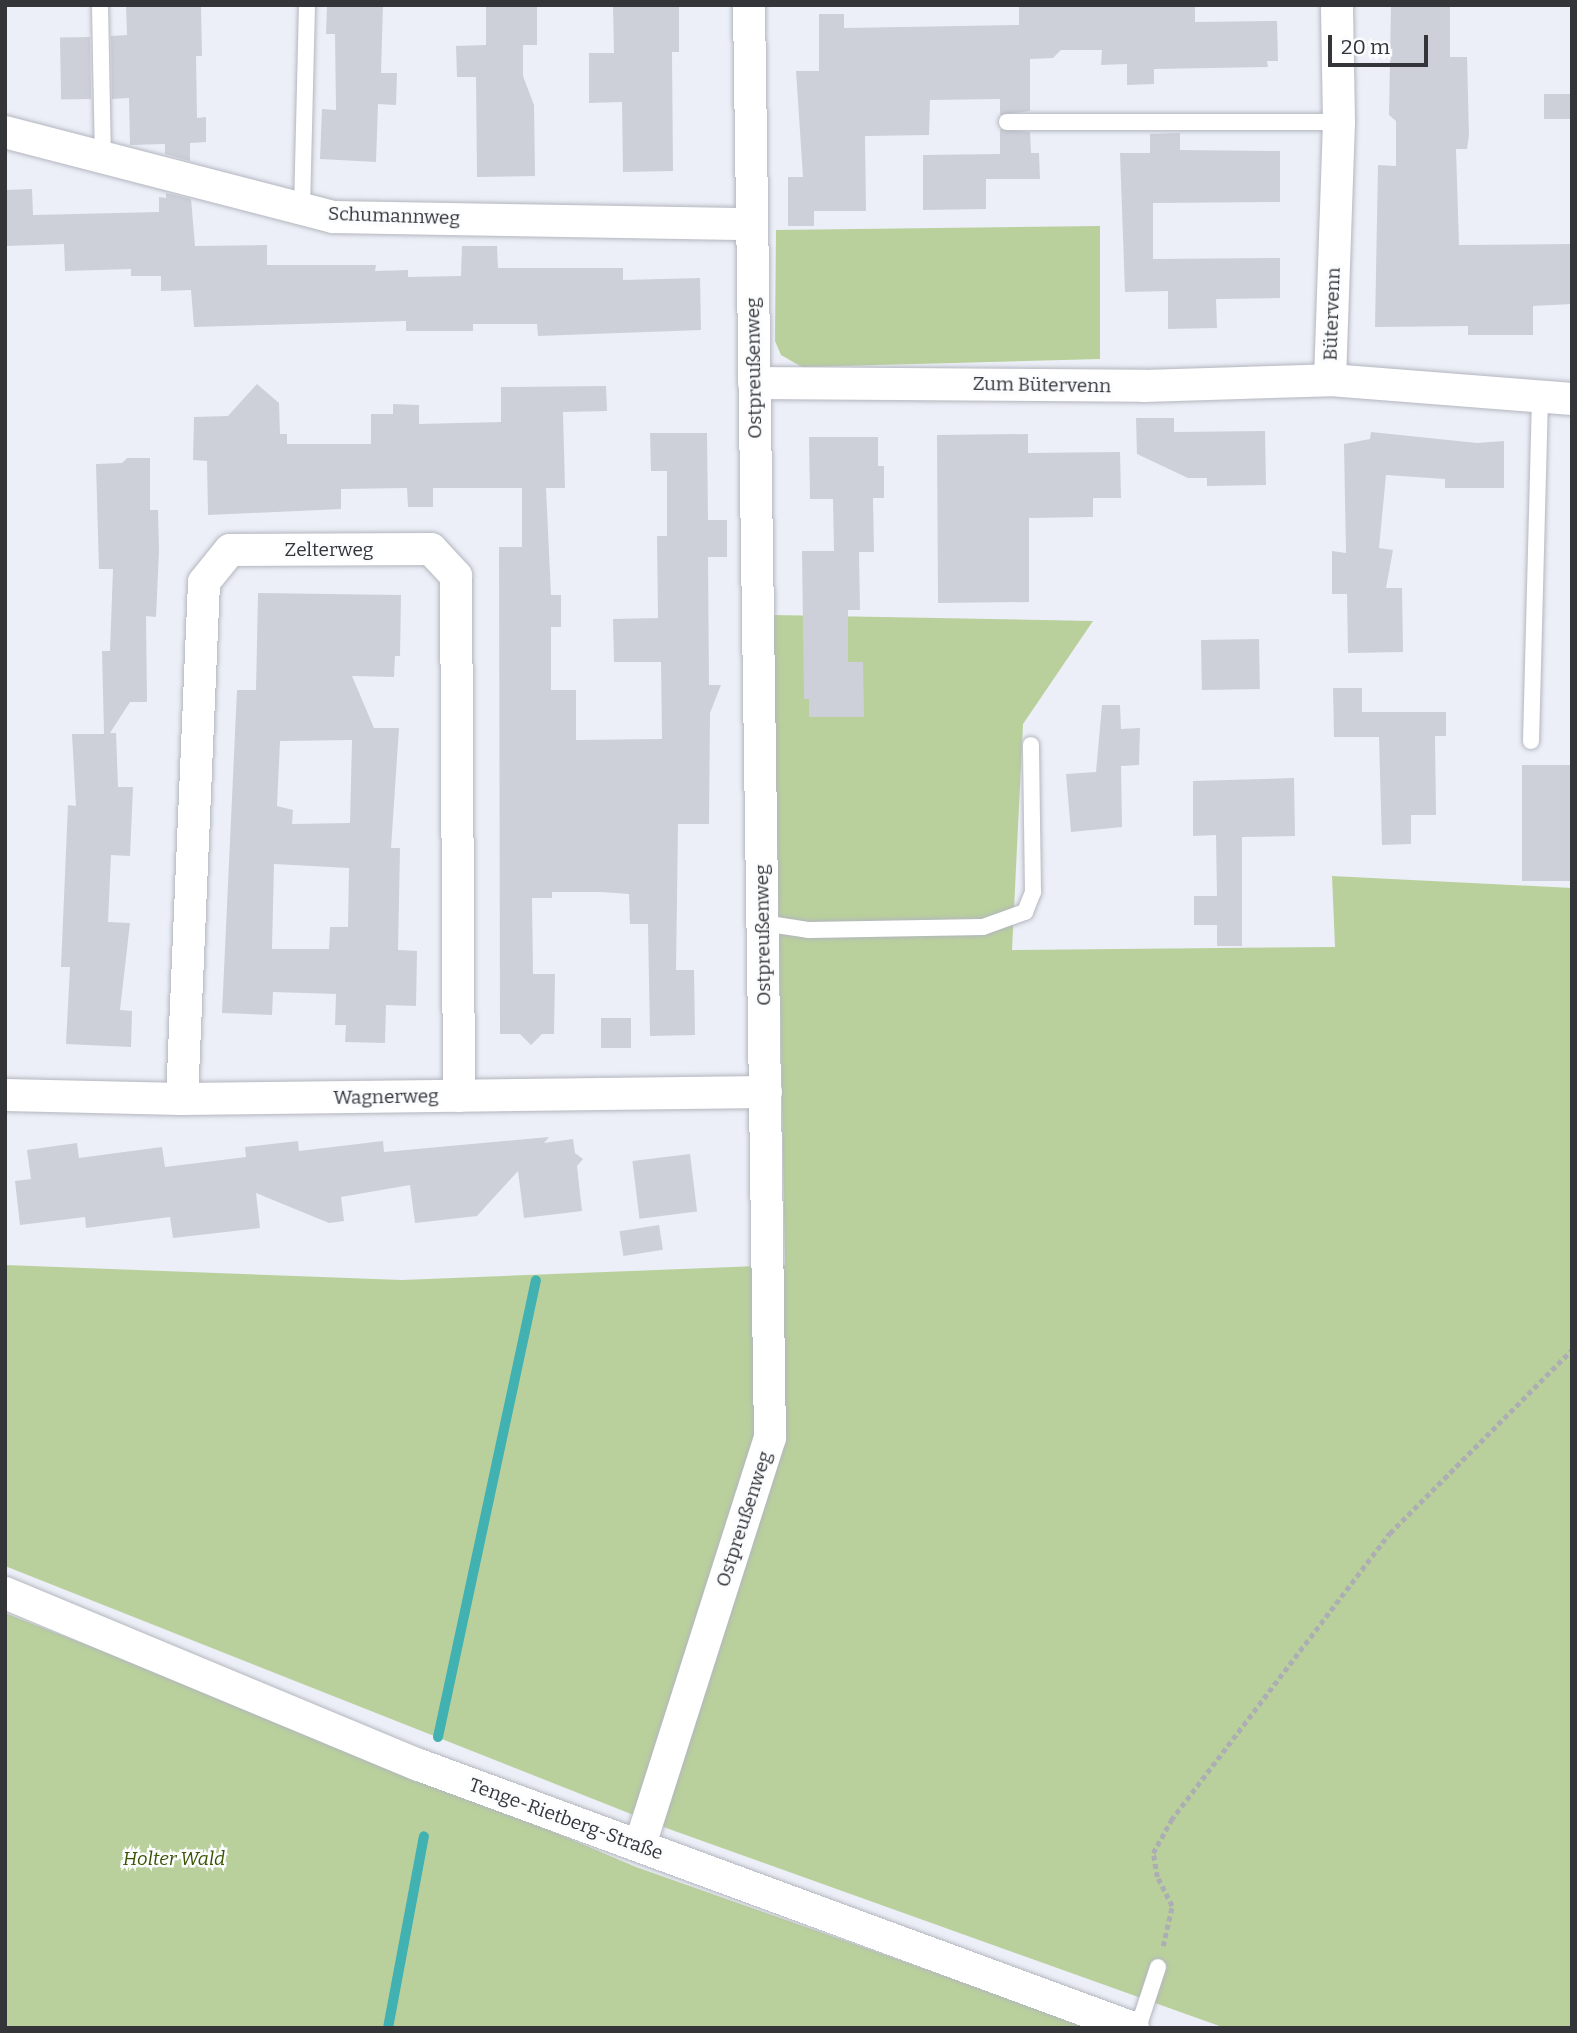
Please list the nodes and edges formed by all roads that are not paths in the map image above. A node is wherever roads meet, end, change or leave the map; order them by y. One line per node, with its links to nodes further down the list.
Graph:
1 (100, 5): 8 (lane)
2 (307, 5): 9 (lane)
3 (749, 5): 10 (street, Ostpreußenweg)
4 (1337, 5): 6 (street, Bütervenn)
5 (1007, 122): 6 (lane)
6 (1339, 122): 11 (street, Bütervenn)
7 (5, 132): 8 (street, Schumannweg)
8 (103, 157): 9 (street, Schumannweg)
9 (302, 209): 10 (street, Schumannweg)
10 (751, 224): 12 (street, Ostpreußenweg)
11 (1330, 380): 12 (street, Zum Bütervenn); 13 (street, Bütervenn)
12 (754, 383): 17 (street, Ostpreußenweg)
13 (1541, 396): 14 (street, Bütervenn); 15 (lane)
14 (1572, 399)
15 (1531, 741)
16 (1031, 745): 17 (lane)
17 (763, 923): 18 (street, Ostpreußenweg)
18 (766, 1092): 20 (street, Wagnerweg); 23 (street, Ostpreußenweg)
19 (5, 1096): 21 (street, Wagnerweg)
20 (458, 1096): 21 (street, Wagnerweg); 21 (street, Zelterweg)
21 (182, 1099)
22 (5, 1593): 23 (street, Tenge-Rietberg-Straße)
23 (640, 1845): 25 (street, Tenge-Rietberg-Straße)
24 (1158, 1967): 25 (lane)
25 (1136, 2028)

